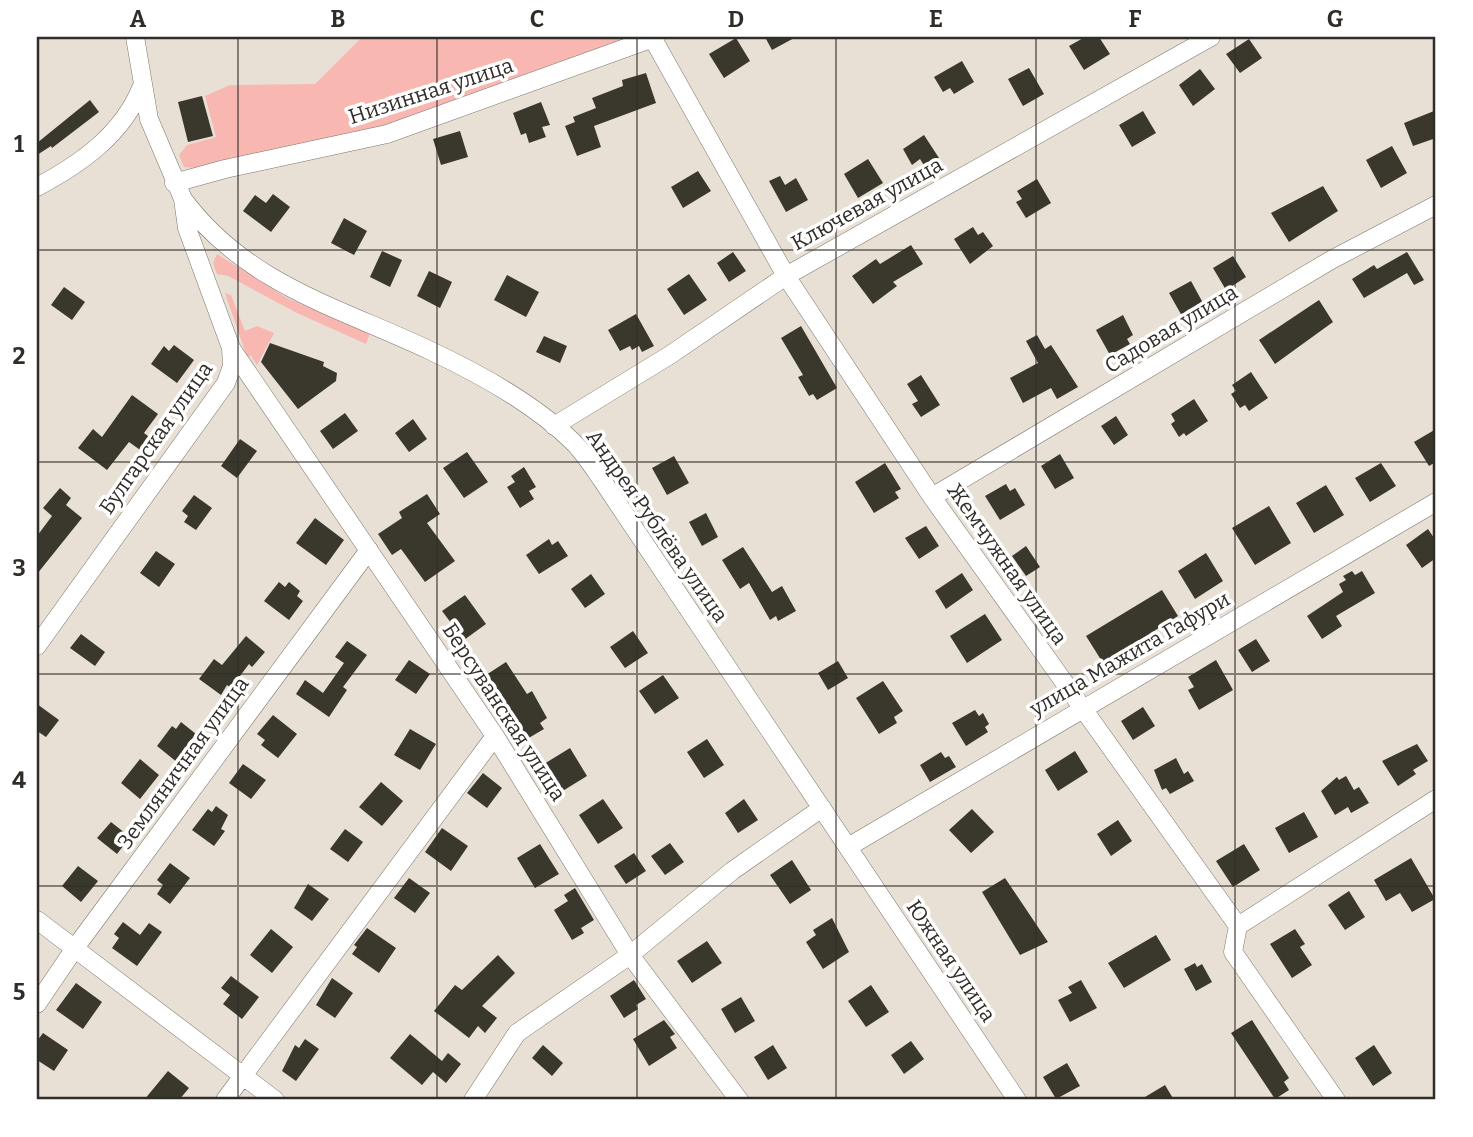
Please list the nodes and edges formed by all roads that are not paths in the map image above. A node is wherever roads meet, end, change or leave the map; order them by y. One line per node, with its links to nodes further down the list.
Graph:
1 (135, 37): 4 (street, Булгарская улица)
2 (1211, 37): 8 (street, Ключевая улица)
3 (654, 38): 6 (street, Низинная улица); 8 (street, Жемчужная улица)
4 (142, 86): 5 (street); 6 (street, Булгарская улица)
5 (37, 187)
6 (178, 191): 9 (street, Булгарская улица); 10 (street, Андрея Рублёва улица)
7 (1436, 205): 11 (street, Садовая улица)
8 (786, 276): 10 (street, Ключевая улица); 11 (street, Жемчужная улица)
9 (231, 348): 13 (street, Берсуванская улица); 14 (street, Булгарская улица)
10 (554, 426): 18 (street, Андрея Рублёва улица)
11 (932, 497): 15 (street, Жемчужная улица)
12 (1436, 502): 15 (street, улица Мажита Гафури)
13 (369, 550): 16 (street, Берсуванская улица); 22 (street, Земляничная улица)
14 (37, 646)
15 (1080, 708): 19 (street, улица Мажита Гафури); 21 (street, Жемчужная улица)
16 (495, 736): 23 (street, Берсуванская улица); 25 (street)
17 (1436, 799): 21 (street)
18 (822, 808): 19 (street, Андрея Рублёва улица); 23 (street)
19 (848, 847): 32 (street, Южная улица)
20 (37, 920): 22 (street)
21 (1238, 926): 33 (street)
22 (75, 948): 24 (street, Земляничная улица); 25 (street)
23 (630, 954): 26 (street, Берсуванская улица); 29 (street)
24 (37, 1004)
25 (242, 1077): 27 (street); 28 (street)
26 (727, 1084): 30 (street); 31 (street, Берсуванская улица)
27 (225, 1100)
28 (275, 1100)
29 (473, 1100)
30 (716, 1100)
31 (739, 1100)
32 (1017, 1100)
33 (1336, 1100)

